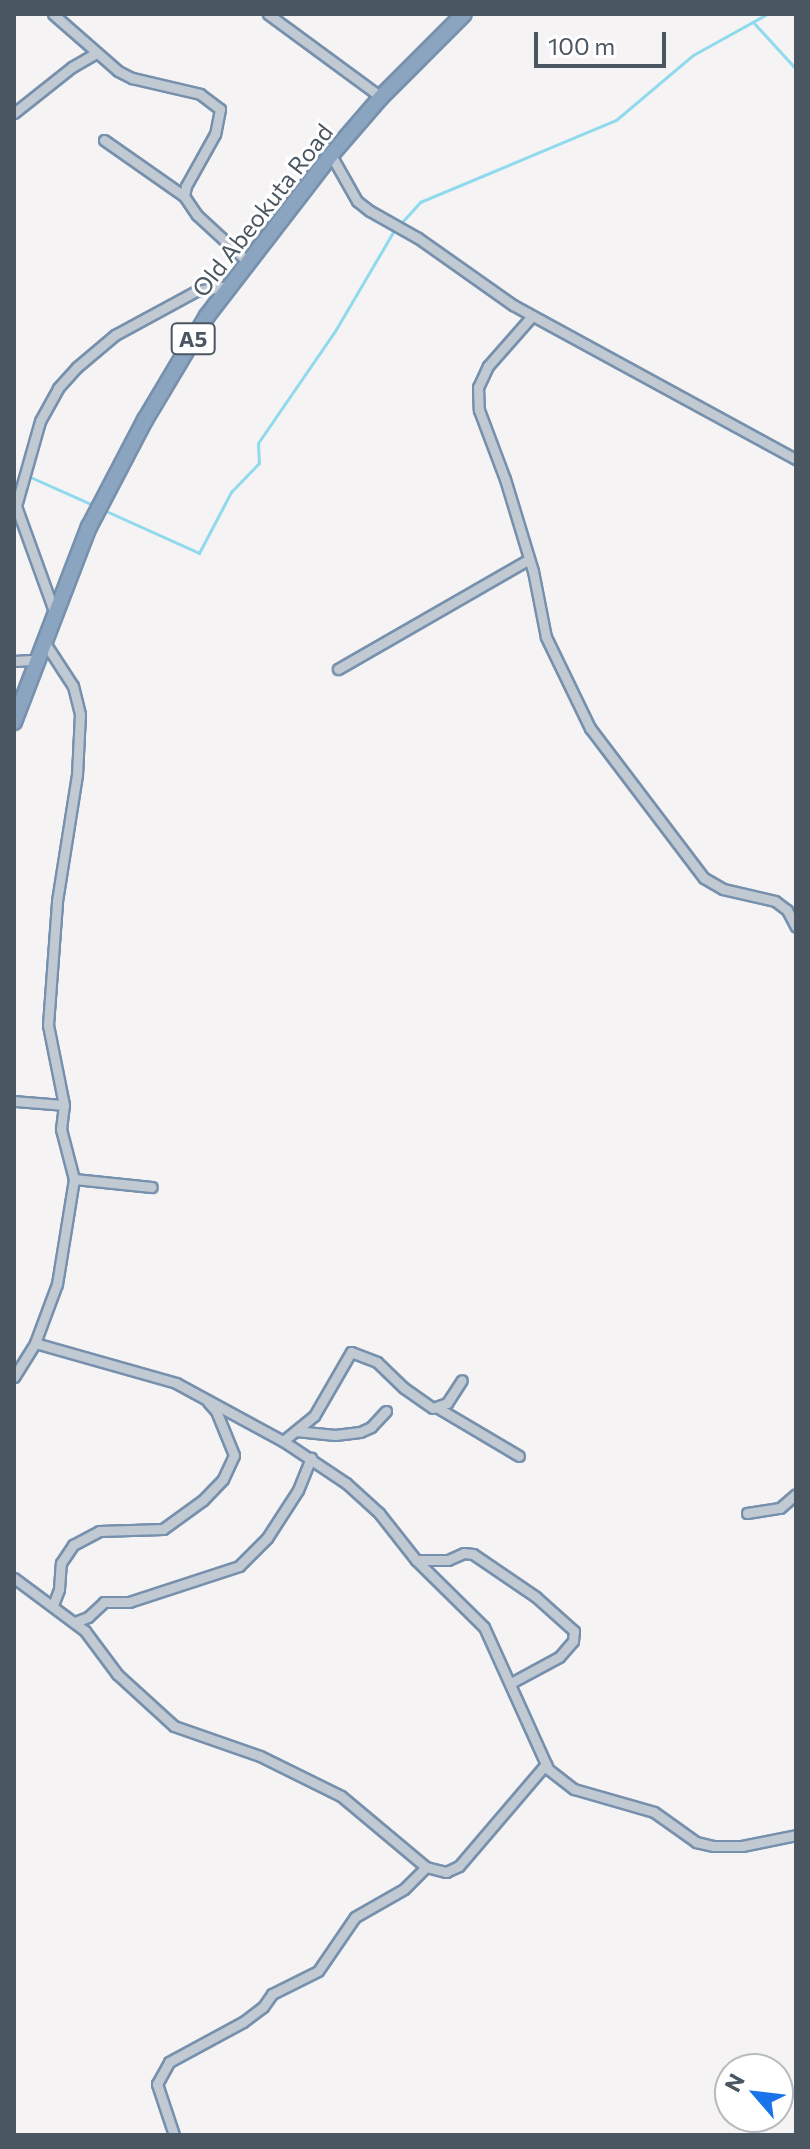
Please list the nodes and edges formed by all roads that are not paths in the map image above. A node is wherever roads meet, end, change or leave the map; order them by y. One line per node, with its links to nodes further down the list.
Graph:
1 (53, 14): 4 (street)
2 (268, 14): 5 (street)
3 (464, 14): 5 (highway, Old Abeokuta Road / A5)
4 (96, 53): 6 (street); 9 (street)
5 (381, 97): 8 (highway, Old Abeokuta Road / A5)
6 (14, 113)
7 (104, 140): 9 (street)
8 (331, 155): 10 (highway, Old Abeokuta Road / A5); 12 (street)
9 (184, 196): 10 (street)
10 (249, 263): 11 (highway, Old Abeokuta Road / A5)
11 (228, 286): 14 (street); 16 (highway, Old Abeokuta Road / A5)
12 (532, 316): 13 (street); 15 (street)
13 (796, 459)
14 (15, 506): 16 (street)
15 (529, 559): 20 (street); 22 (street)
16 (54, 611): 17 (highway, Old Abeokuta Road / A5)
17 (43, 640): 18 (highway, Old Abeokuta Road / A5); 24 (street)
18 (36, 660): 19 (street); 21 (highway, Old Abeokuta Road / A5)
19 (14, 661)
20 (338, 669)
21 (14, 722)
22 (796, 927)
23 (14, 1101): 24 (street)
24 (64, 1105): 25 (street)
25 (74, 1179): 26 (street); 27 (street)
26 (152, 1187)
27 (35, 1343): 28 (street); 30 (street)
28 (14, 1377)
29 (462, 1380): 31 (street)
30 (203, 1396): 34 (street); 41 (street)
31 (438, 1408): 33 (street); 35 (street)
32 (386, 1411): 33 (street)
33 (296, 1431): 34 (street)
34 (283, 1441): 36 (street)
35 (519, 1456)
36 (311, 1458): 39 (street); 42 (street)
37 (796, 1494): 38 (street)
38 (747, 1513)
39 (416, 1560): 43 (street); 43 (street)
40 (14, 1578): 41 (street)
41 (53, 1605): 42 (street)
42 (75, 1622): 46 (street)
43 (511, 1683): 44 (street)
44 (546, 1764): 45 (street); 46 (street)
45 (796, 1835)
46 (426, 1867): 47 (street)
47 (174, 2135)

